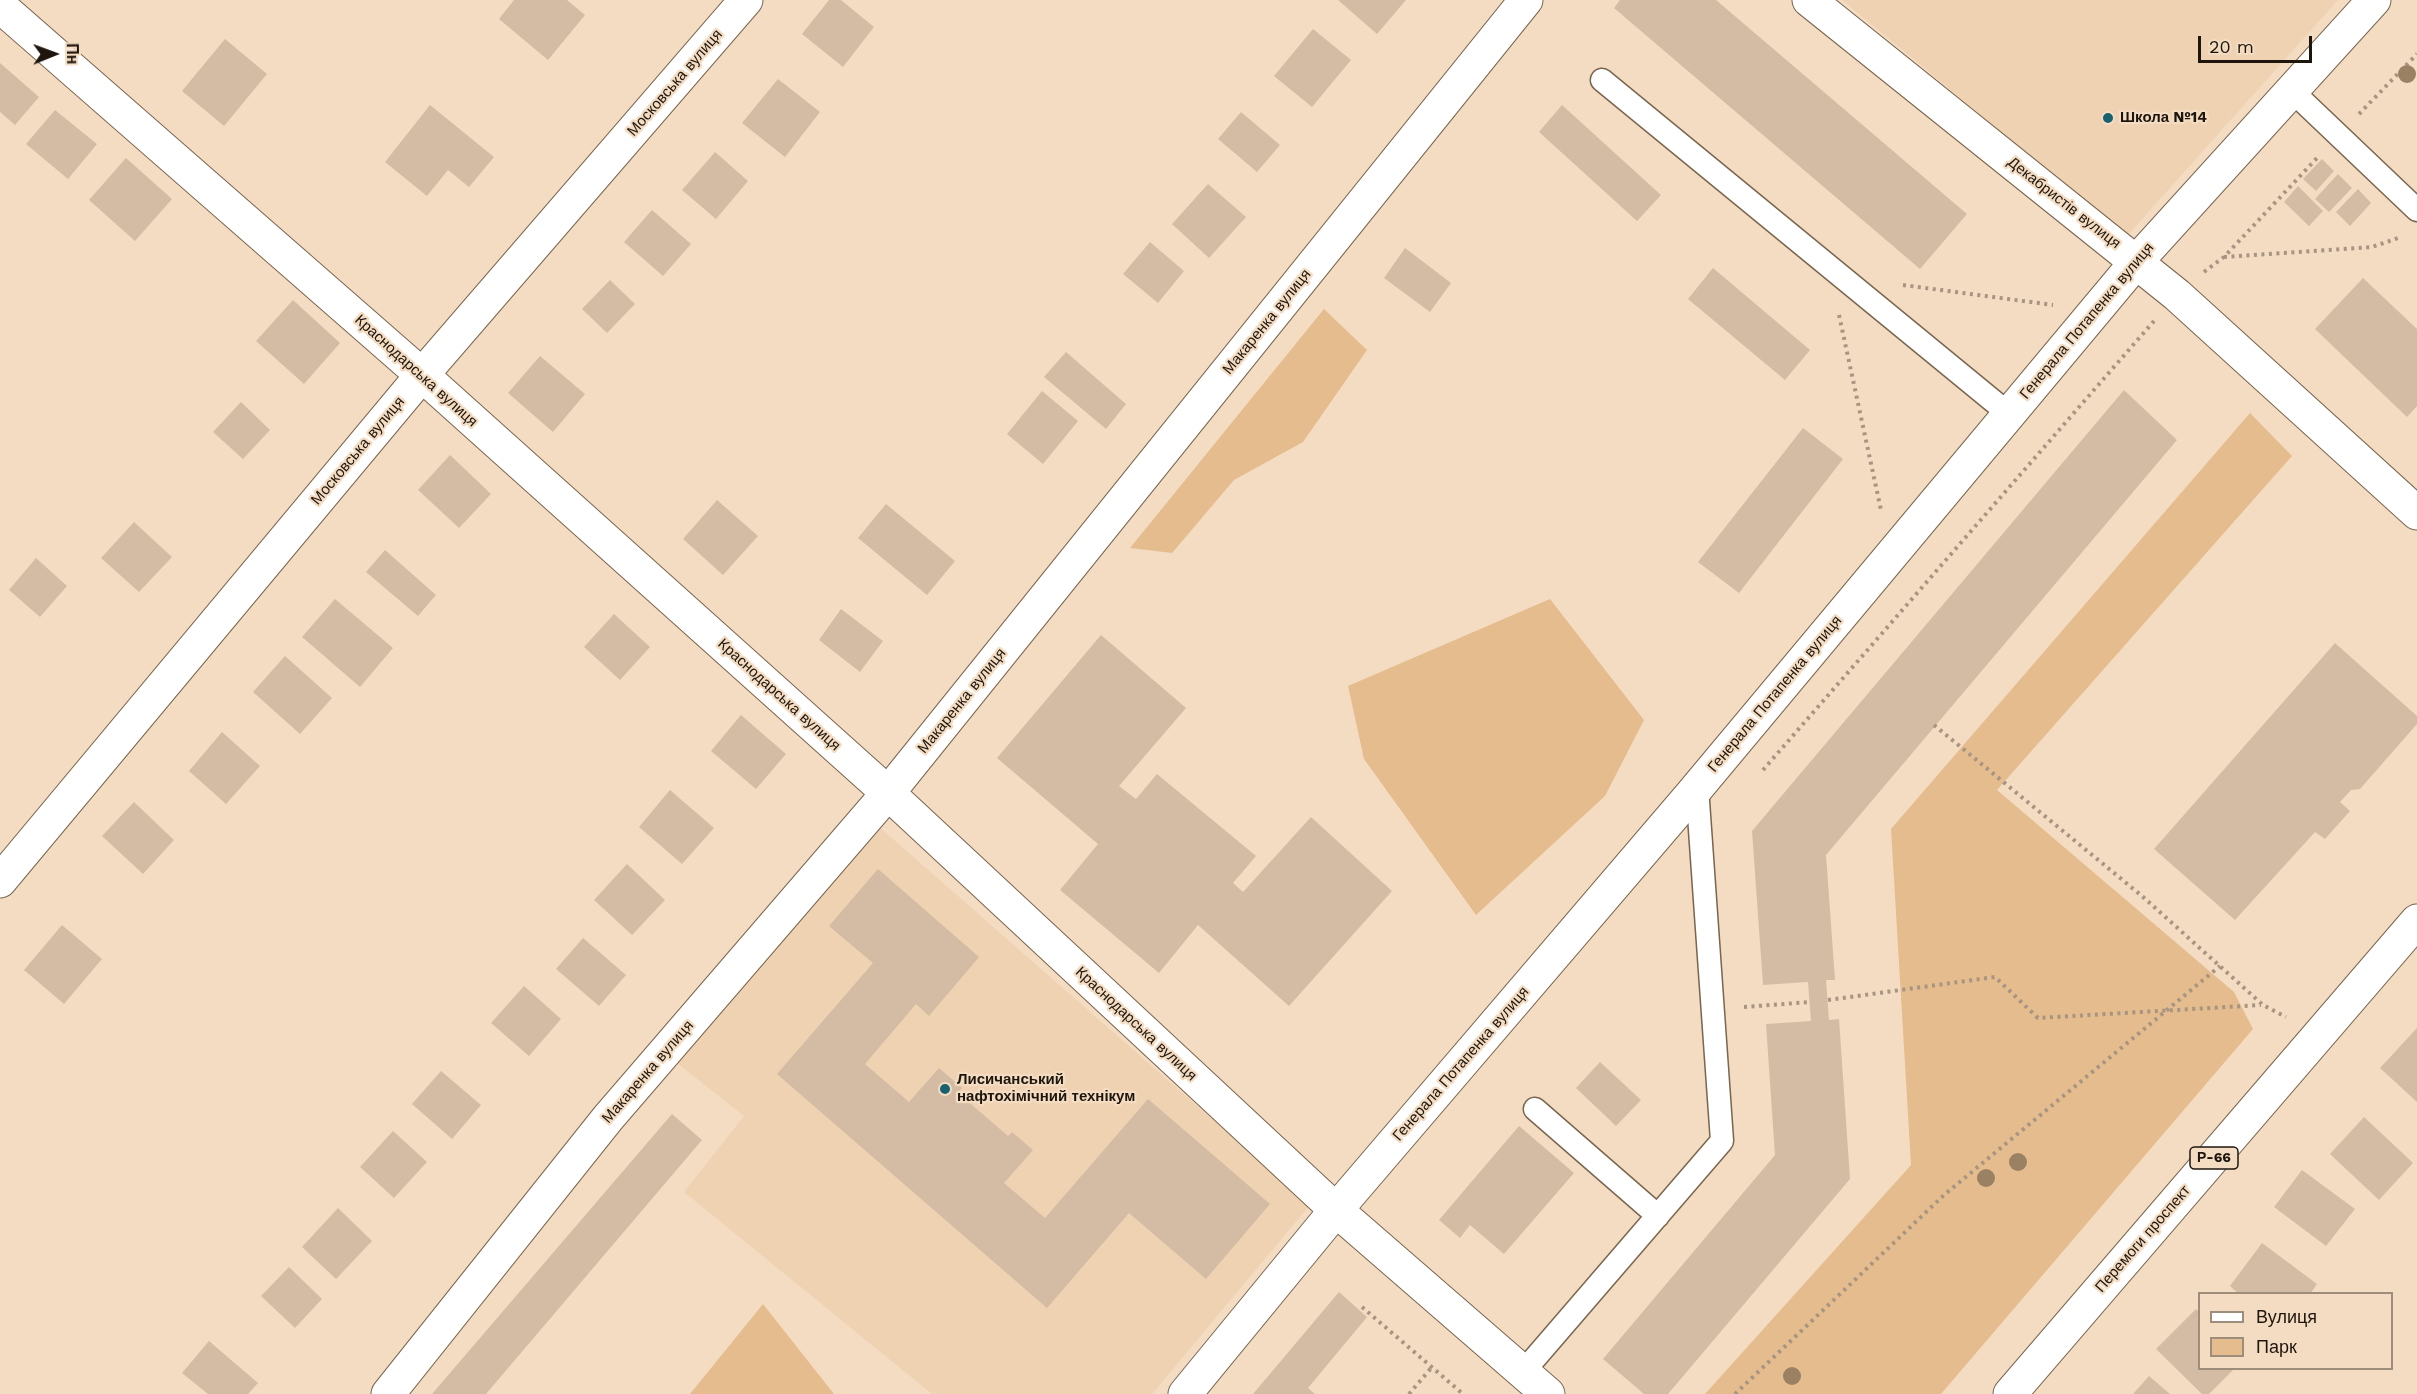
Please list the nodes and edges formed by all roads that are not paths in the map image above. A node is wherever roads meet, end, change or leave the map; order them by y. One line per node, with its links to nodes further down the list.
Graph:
1 (746, 0): 10 (street, Московська вулиця)
2 (1526, 0): 14 (street, Макаренка вулиця)
3 (1809, 0): 9 (street, Декабристів вулиця)
4 (2374, 0): 7 (street, Генерала Потапенка вулиця)
5 (0, 6): 10 (street, Краснодарська вулиця)
6 (1602, 80): 11 (lane)
7 (2291, 90): 8 (lane); 9 (street, Генерала Потапенка вулиця)
8 (2417, 210)
9 (2137, 261): 11 (street, Генерала Потапенка вулиця); 12 (street, Декабристів вулиця)
10 (422, 375): 14 (street, Краснодарська вулиця); 15 (street, Московська вулиця)
11 (2009, 414): 13 (street, Генерала Потапенка вулиця)
12 (2417, 513)
13 (1697, 787): 18 (street, Генерала Потапенка вулиця); 19 (lane)
14 (888, 793): 18 (street, Краснодарська вулиця); 21 (street, Макаренка вулиця)
15 (0, 880)
16 (2417, 921): 24 (street, Перемоги проспект / Р-66)
17 (1535, 1109): 19 (lane)
18 (1336, 1210): 20 (street, Краснодарська вулиця); 22 (street, Генерала Потапенка вулиця)
19 (1658, 1216): 20 (lane)
20 (1523, 1372): 23 (street, Краснодарська вулиця)
21 (388, 1394)
22 (1185, 1394)
23 (1548, 1394)
24 (2010, 1394)

